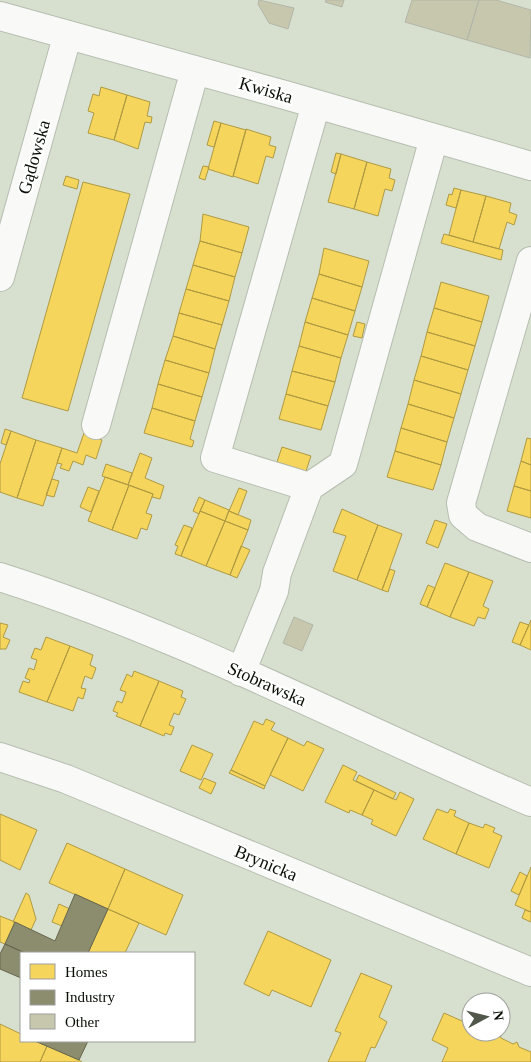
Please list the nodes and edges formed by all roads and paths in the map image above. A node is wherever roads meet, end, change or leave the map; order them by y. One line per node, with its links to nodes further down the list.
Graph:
1 (0, 16): 2 (street, Kwiska)
2 (67, 37): 3 (street, Kwiska); 8 (street, Gądowska)
3 (195, 70): 4 (street, Kwiska); 9 (street)
4 (316, 104): 5 (street, Kwiska); 10 (street)
5 (434, 138): 6 (street, Kwiska); 10 (street)
6 (531, 166)
7 (531, 260): 11 (street)
8 (0, 277)
9 (96, 425)
10 (309, 487): 13 (street)
11 (531, 548)
12 (0, 577): 13 (street, Stobrawska)
13 (241, 672): 15 (street, Stobrawska)
14 (0, 757): 16 (street, Brynicka)
15 (531, 802)
16 (531, 972)

